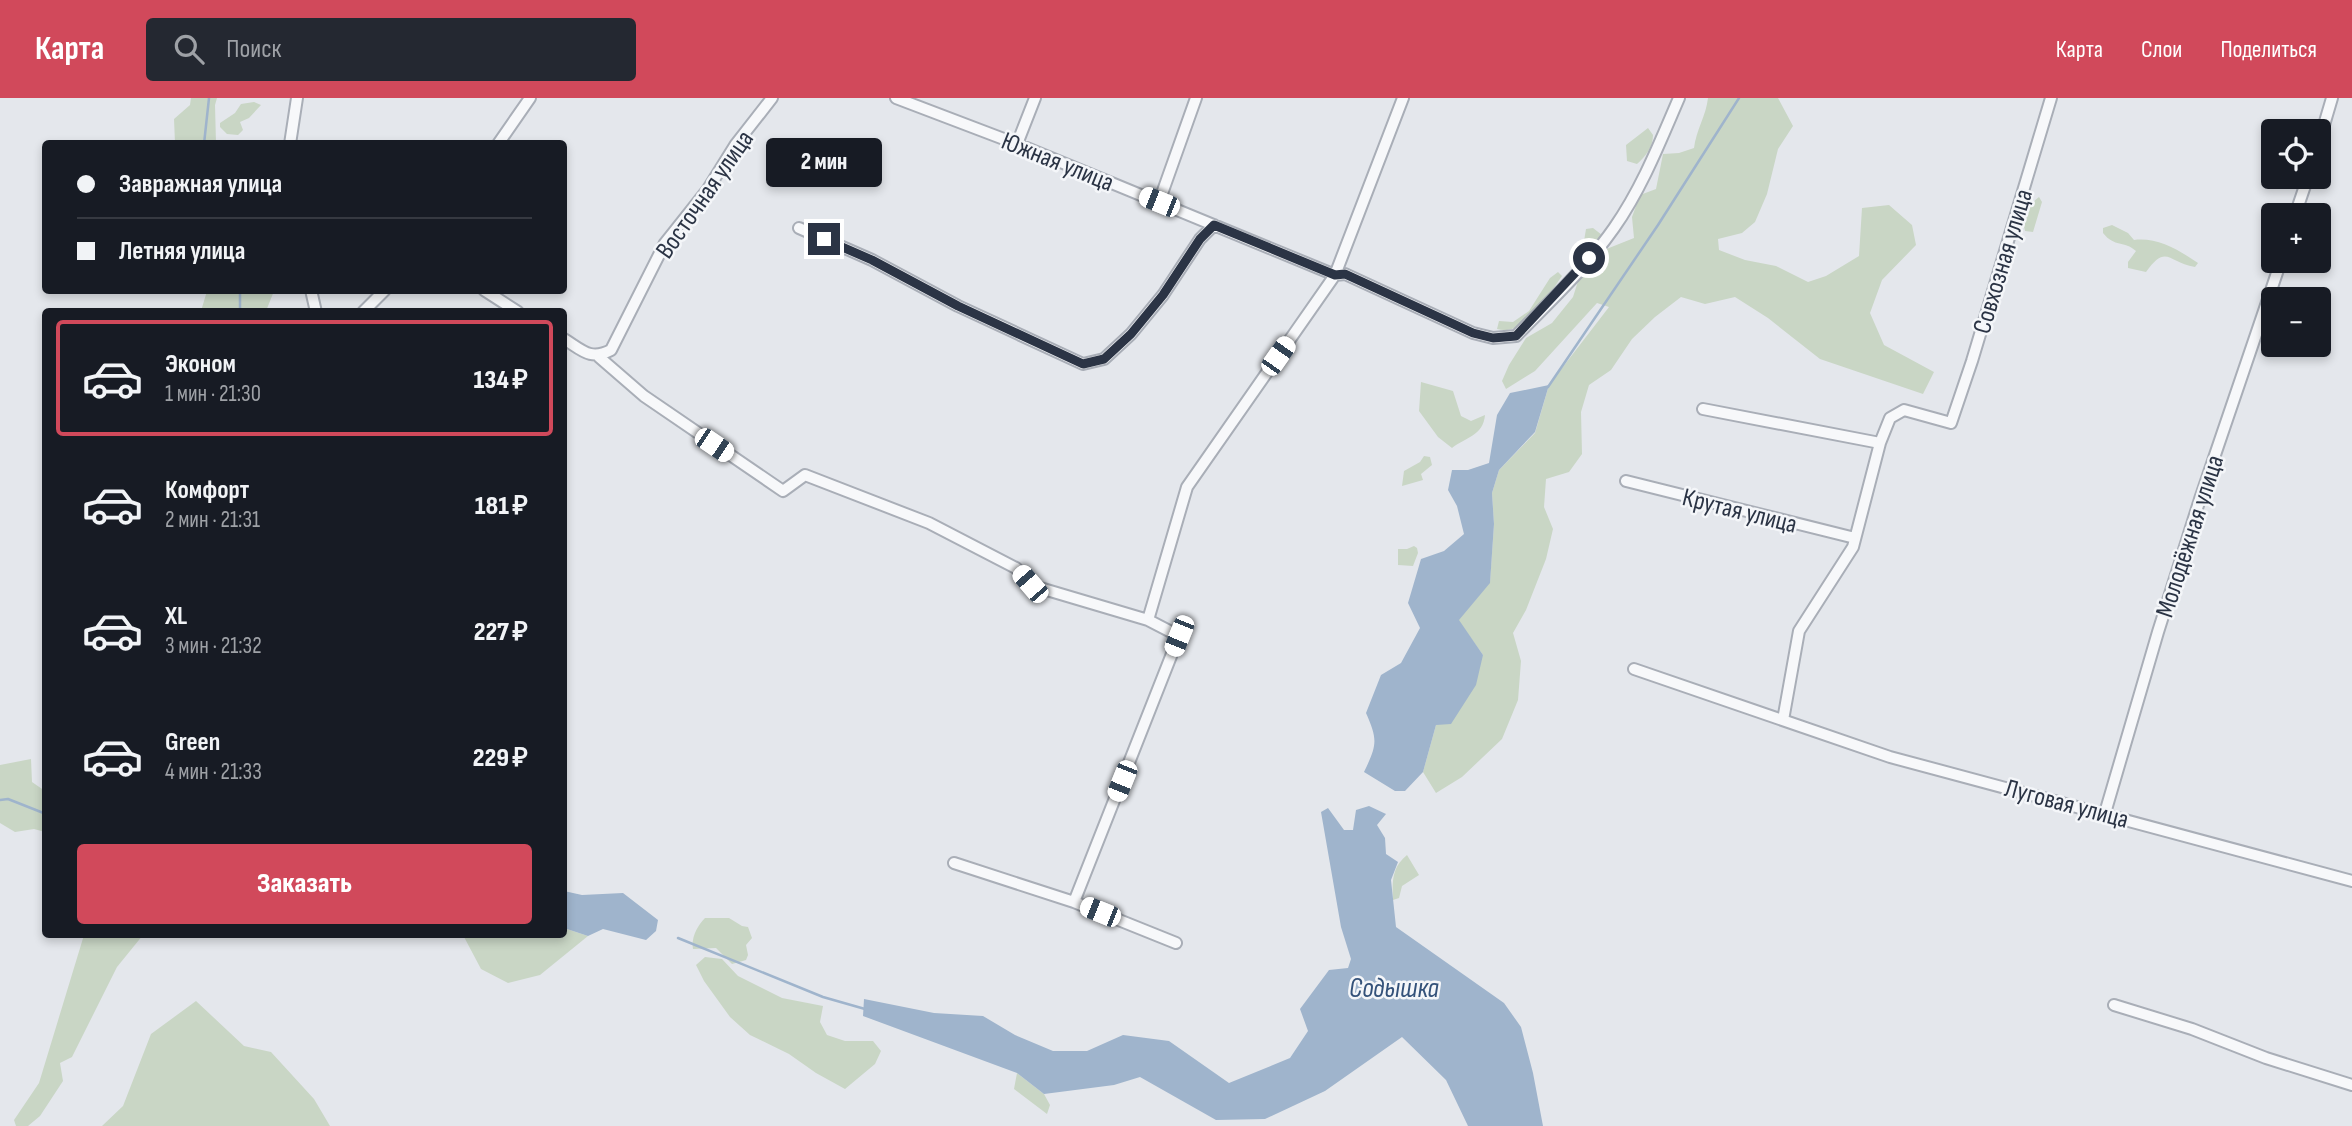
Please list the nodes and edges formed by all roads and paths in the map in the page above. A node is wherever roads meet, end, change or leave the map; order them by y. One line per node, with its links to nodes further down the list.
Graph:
1 (297, 98): 12 (street)
2 (530, 98): 13 (street)
3 (772, 98): 25 (street, Восточная улица)
4 (896, 98): 14 (street, Южная улица)
5 (1035, 98): 14 (street)
6 (1196, 98): 15 (street)
7 (1403, 98): 19 (street)
8 (1679, 98): 19 (street, Южная улица)
9 (2051, 98): 27 (street, Совхозная улица)
10 (2332, 98): 11 (street)
11 (2326, 119)
12 (291, 140)
13 (501, 140)
14 (1017, 144): 15 (street, Южная улица)
15 (1159, 202): 16 (street, Южная улица)
16 (1214, 225): 17 (street); 19 (street, Южная улица)
17 (799, 228)
18 (2277, 273): 33 (street, Молодёжная улица)
19 (1335, 275): 30 (street)
20 (381, 294): 22 (street)
21 (490, 294): 23 (street)
22 (367, 308)
23 (512, 308)
24 (567, 341): 25 (street)
25 (595, 356): 30 (street)
26 (1703, 409): 27 (street)
27 (1880, 443): 29 (street)
28 (1626, 481): 29 (street, Крутая улица)
29 (1855, 538): 32 (street)
30 (1148, 620): 36 (street)
31 (1634, 669): 32 (street, Луговая улица)
32 (1783, 720): 33 (street, Луговая улица)
33 (2105, 813): 35 (street, Луговая улица)
34 (954, 863): 36 (street)
35 (2352, 881)
36 (1074, 902): 37 (street)
37 (1176, 943)
38 (2114, 1004): 39 (street)
39 (2352, 1085)

